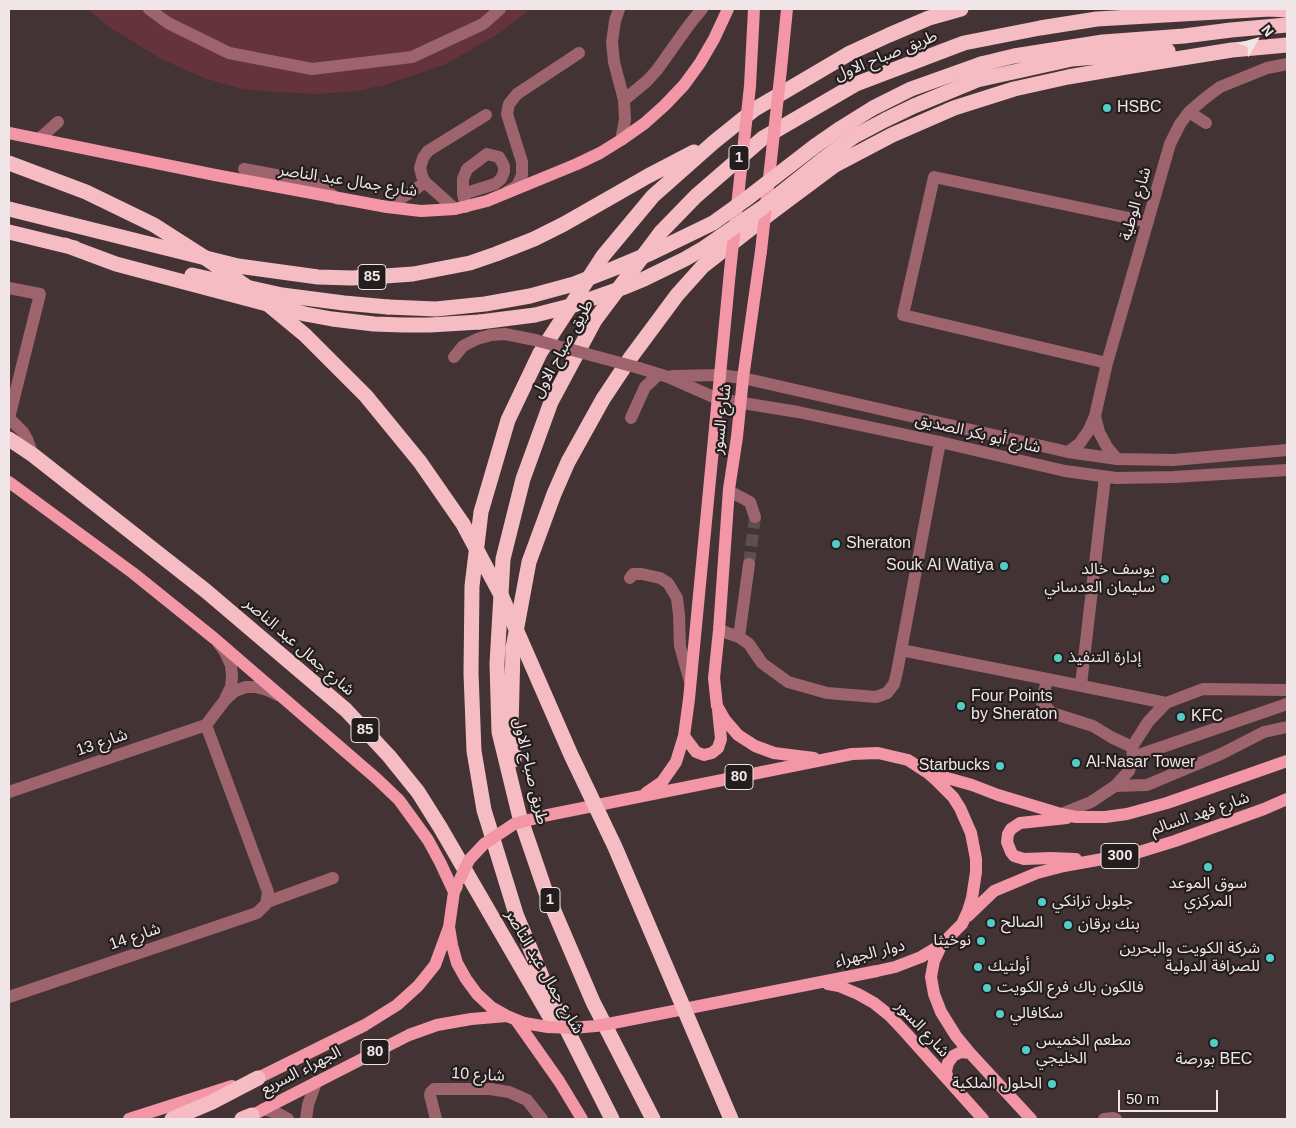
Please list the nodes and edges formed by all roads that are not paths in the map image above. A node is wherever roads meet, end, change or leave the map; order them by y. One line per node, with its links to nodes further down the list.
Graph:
1 (150, 9): 2 (street)
2 (500, 9)
3 (619, 9): 14 (street)
4 (702, 9): 14 (street)
5 (728, 9): 21 (main road, شارع جمال عبد الناصر)
6 (754, 9): 38 (main road, شارع السور, bridge)
7 (787, 9): 40 (main road, شارع السور, bridge)
8 (961, 9): 22 (highway, طريق صباح الاول / 1)
9 (1287, 10): 83 (highway, طريق صباح الاول / 1)
10 (1287, 25): 34 (highway, bridge)
11 (1281, 46): 34 (highway, bridge); 83 (highway)
12 (579, 53): 26 (street)
13 (1287, 64): 15 (street, شارع الوطية)
14 (624, 100): 21 (street)
15 (1189, 112): 18 (street); 32 (street, شارع الوطية)
16 (486, 115): 25 (street)
17 (58, 122): 20 (street)
18 (1206, 122)
19 (9, 133): 20 (main road, شارع جمال عبد الناصر)
20 (39, 139): 28 (main road, شارع جمال عبد الناصر)
21 (621, 140): 26 (main road, شارع جمال عبد الناصر)
22 (714, 142): 31 (highway, 85); 108 (highway, طريق صباح الاول / 1)
23 (9, 163): 110 (highway, bridge)
24 (244, 169): 28 (street)
25 (426, 182): 29 (street); 30 (street)
26 (507, 192): 30 (main road, شارع جمال عبد الناصر)
27 (463, 194): 30 (street)
28 (338, 198): 29 (main road, شارع جمال عبد الناصر)
29 (386, 207): 30 (main road, شارع جمال عبد الناصر)
30 (460, 208)
31 (9, 209)
32 (1148, 222): 37 (street, شارع الوطية); 37 (street)
33 (9, 232): 34 (highway)
34 (65, 246)
35 (9, 288): 44 (street)
36 (454, 357): 39 (street, شارع أبو بكر الصديق, bridge)
37 (1107, 363): 43 (street, شارع الوطية)
38 (720, 374): 39 (street, شارع أبو بكر الصديق); 40 (street, شارع أبو بكر الصديق); 41 (main road, شارع السور)
39 (664, 375): 41 (street, شارع أبو بكر الصديق); 45 (street)
40 (743, 378): 42 (main road, شارع السور); 49 (street, شارع أبو بكر الصديق)
41 (718, 399): 42 (street, شارع أبو بكر الصديق); 64 (main road, شارع السور)
42 (740, 403): 47 (street, شارع أبو بكر الصديق); 55 (main road, شارع السور)
43 (1094, 416): 49 (street, شارع الوطية); 51 (street)
44 (9, 418): 50 (street)
45 (631, 418)
46 (9, 439): 50 (highway, شارع جمال عبد الناصر / 85)
47 (940, 442): 53 (street, شارع أبو بكر الصديق); 62 (street)
48 (1287, 450): 51 (street, شارع أبو بكر الصديق)
49 (1068, 452): 51 (street, شارع أبو بكر الصديق)
50 (33, 455): 108 (highway, شارع جمال عبد الناصر / 85)
51 (1117, 459)
52 (1287, 470): 53 (street, شارع أبو بكر الصديق)
53 (1105, 477): 65 (street)
54 (9, 482): 61 (main road)
55 (729, 491): 56 (street); 59 (main road, شارع السور)
56 (755, 517)
57 (749, 564): 60 (street)
58 (630, 578): 64 (street)
59 (720, 630): 60 (street); 71 (main road, شارع السور)
60 (739, 636): 62 (street)
61 (215, 639): 67 (main road); 68 (street)
62 (901, 650): 63 (street)
63 (1047, 678): 65 (street); 75 (street)
64 (691, 683): 74 (main road, شارع السور)
65 (1081, 685): 69 (street)
66 (1287, 690): 69 (street)
67 (282, 698): 68 (street); 88 (main road)
68 (225, 700): 72 (street)
69 (1166, 703): 75 (street)
70 (1287, 704): 75 (street)
71 (717, 706): 74 (main road); 76 (main road, شارع السور)
72 (206, 725): 80 (street, شارع 13); 89 (street)
73 (1287, 728): 79 (street)
74 (684, 736): 81 (main road, شارع السور)
75 (1133, 752): 79 (street)
76 (826, 760): 78 (main road, دوار الجهراء / 80); 81 (main road, دوار الجهراء / 80)
77 (1287, 761): 85 (main road, شارع فهد السالم)
78 (928, 773): 84 (main road, شارع فهد السالم); 90 (main road, دوار الجهراء / 80)
79 (1115, 786): 84 (street)
80 (9, 792)
81 (642, 796): 88 (main road, دوار الجهراء / 80, bridge)
82 (1287, 800): 86 (main road, شارع فهد السالم / 300)
83 (519, 814): 109 (highway, طريق صباح الاول / 1)
84 (1061, 814): 85 (main road, شارع فهد السالم)
85 (1076, 816): 86 (main road)
86 (1090, 862): 90 (main road, شارع فهد السالم / 300)
87 (333, 878): 89 (street, شارع 14)
88 (454, 892): 91 (main road, دوار الجهراء / 80)
89 (267, 902): 94 (street, شارع 14)
90 (962, 924): 92 (main road, دوار الجهراء / 80)
91 (449, 927): 95 (main road, دوار الجهراء / 80); 97 (main road, الجهراء السريع / 80)
92 (941, 945): 93 (main road, دوار الجهراء / 80); 96 (main road, شارع السور)
93 (823, 983): 95 (main road, دوار الجهراء / 80, bridge); 98 (main road, شارع السور)
94 (9, 997)
95 (516, 1020): 99 (main road, الجهراء السريع / 80); 107 (main road)
96 (970, 1053): 98 (main road); 112 (main road, شارع السور)
97 (258, 1078): 101 (main road, الجهراء السريع); 102 (highway, الجهراء السريع / 80)
98 (948, 1080): 111 (main road, شارع السور)
99 (316, 1082): 100 (main road, الجهراء السريع / 80); 104 (street)
100 (251, 1116): 103 (street)
101 (129, 1119)
102 (172, 1119)
103 (288, 1119)
104 (306, 1119)
105 (436, 1119): 106 (street, شارع 10)
106 (542, 1119)
107 (582, 1119)
108 (610, 1119)
109 (653, 1119)
110 (731, 1119)
111 (983, 1119)
112 (1031, 1119)
113 (1104, 1119): 114 (street)
114 (1116, 1119)

